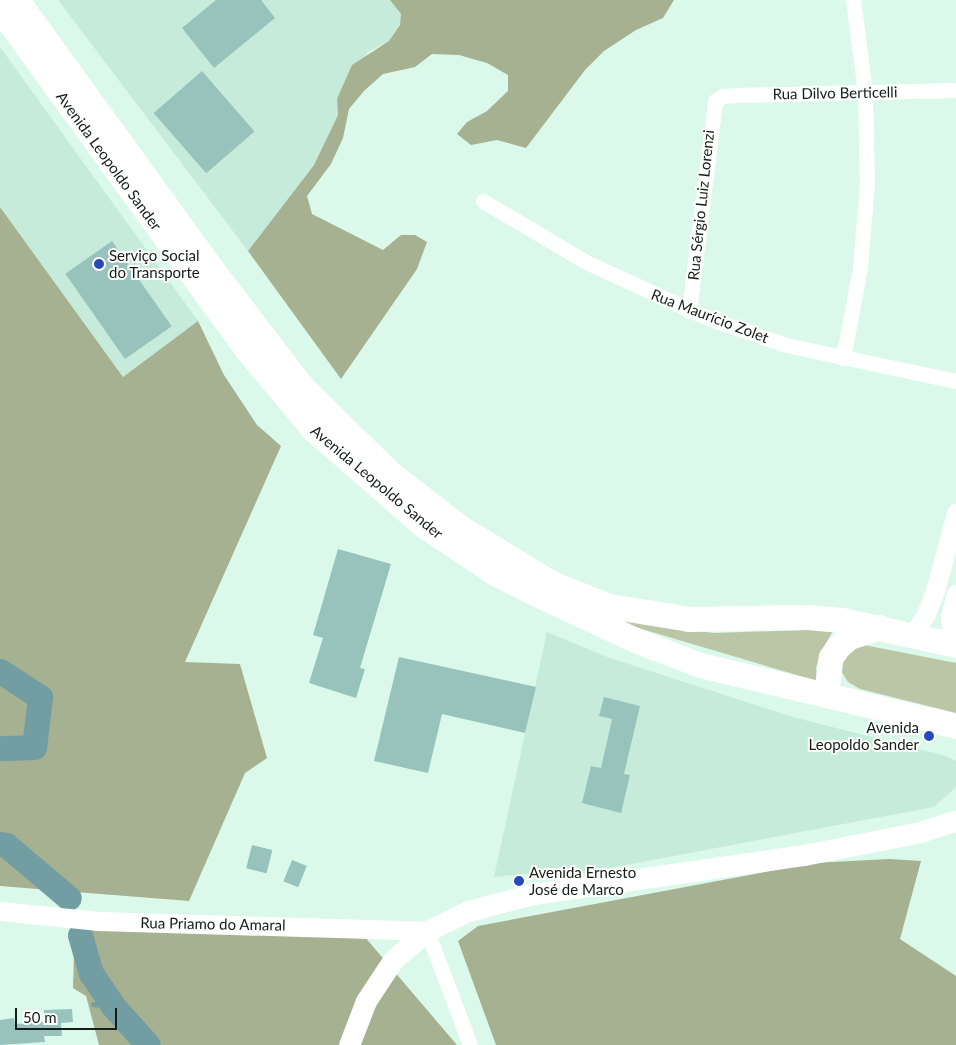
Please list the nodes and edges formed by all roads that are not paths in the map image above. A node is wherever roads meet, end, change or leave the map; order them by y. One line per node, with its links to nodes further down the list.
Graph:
1 (17, 0): 13 (highway, Avenida Leopoldo Sander)
2 (853, 0): 5 (street)
3 (0, 9): 16 (highway, Avenida Leopoldo Sander)
4 (956, 90): 5 (street, Rua Dilvo Berticelli)
5 (865, 92): 6 (street, Rua Dilvo Berticelli); 9 (street)
6 (715, 101): 8 (street, Rua Sérgio Luiz Lorenzi)
7 (483, 201): 8 (street, Rua Maurício Zolet)
8 (689, 311): 9 (street, Rua Maurício Zolet)
9 (843, 358): 10 (street, Rua Maurício Zolet)
10 (956, 381)
11 (956, 513): 14 (street)
12 (956, 594): 15 (street)
13 (879, 627): 14 (highway, Avenida Leopoldo Sander); 16 (highway)
14 (912, 635): 15 (highway, Avenida Leopoldo Sander)
15 (955, 645)
16 (826, 695): 17 (highway, Avenida Leopoldo Sander)
17 (956, 726)
18 (956, 820): 20 (main road)
19 (0, 911): 20 (street, Rua Priamo do Amaral)
20 (427, 931): 21 (main road); 22 (street)
21 (349, 1045)
22 (470, 1045)

